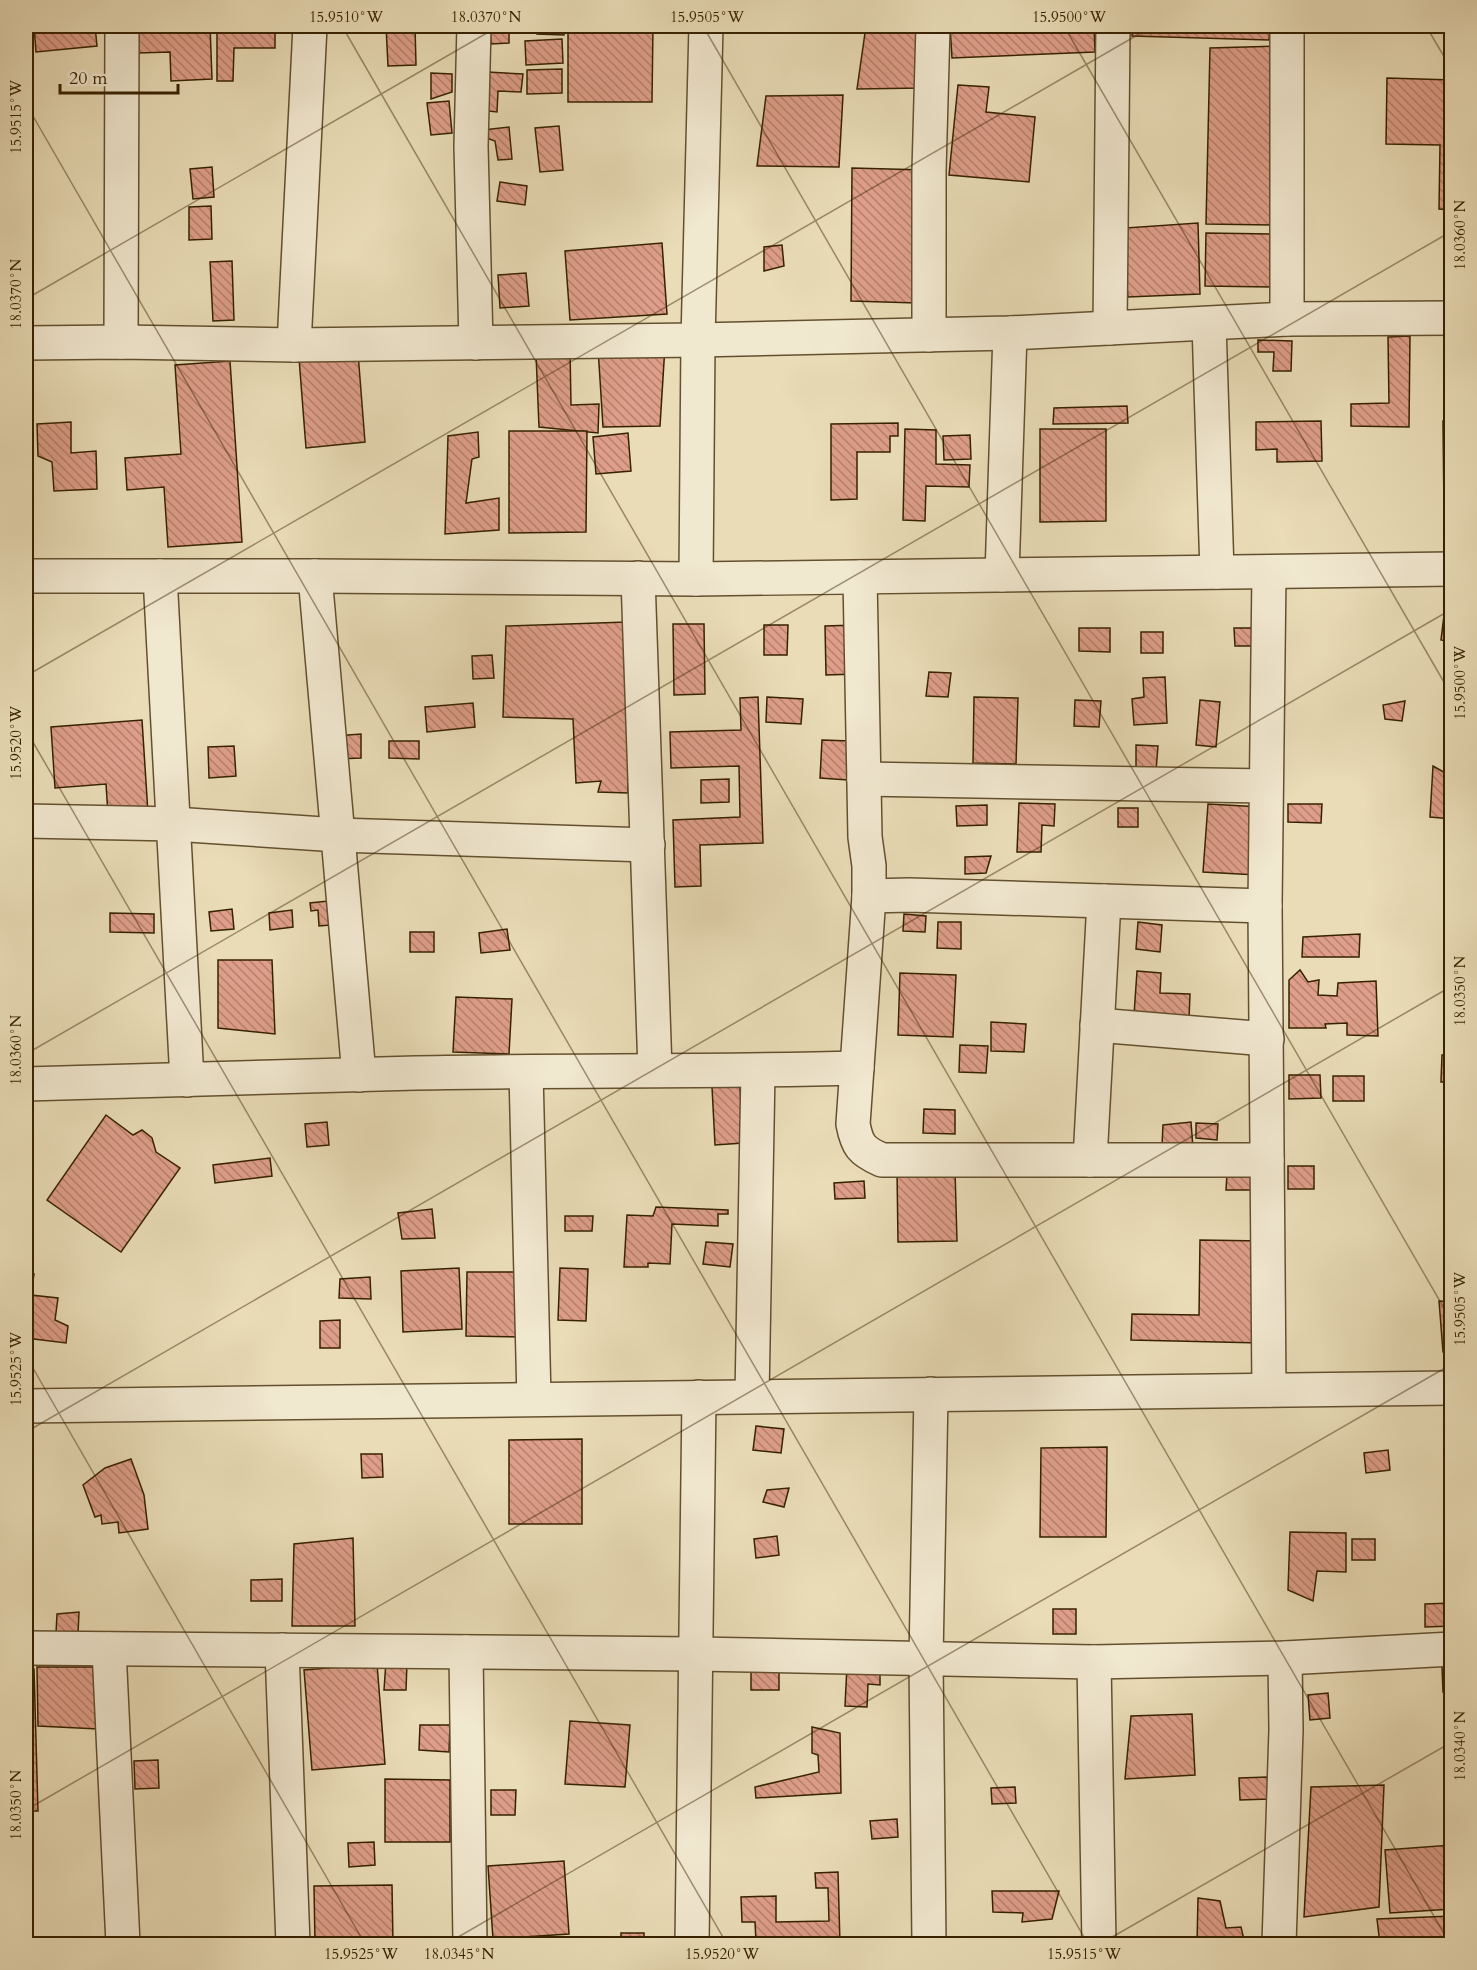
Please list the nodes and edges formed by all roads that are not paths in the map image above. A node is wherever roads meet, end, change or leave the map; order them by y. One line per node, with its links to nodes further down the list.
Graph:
1 (122, 26): 15 (street)
2 (310, 26): 18 (street)
3 (474, 26): 17 (street)
4 (706, 26): 14 (street)
5 (933, 26): 13 (street)
6 (1113, 26): 11 (street)
7 (1287, 26): 9 (street)
8 (1452, 318): 9 (street)
9 (1287, 319): 10 (street)
10 (1209, 324): 11 (street); 20 (street)
11 (1110, 328): 12 (street)
12 (1010, 333): 13 (street); 22 (street)
13 (929, 335): 14 (street)
14 (698, 340): 17 (street); 28 (street)
15 (121, 342): 16 (street); 18 (street)
16 (26, 343)
17 (476, 343): 18 (street)
18 (294, 345)
19 (1452, 569): 21 (street)
20 (1217, 572): 21 (street); 22 (street)
21 (1269, 572): 30 (street)
22 (1002, 575): 26 (street)
23 (26, 576): 24 (street)
24 (160, 576): 25 (street); 32 (street)
25 (315, 576): 27 (street); 33 (street)
26 (860, 577): 28 (street); 29 (street)
27 (638, 578): 28 (street); 34 (street)
28 (696, 579)
29 (864, 779): 30 (street); 35 (street)
30 (1266, 786): 37 (street)
31 (26, 820): 32 (street)
32 (174, 824): 33 (street); 45 (street)
33 (338, 835): 34 (street); 44 (street)
34 (648, 844): 41 (street)
35 (869, 896): 36 (street); 40 (street)
36 (1104, 901): 37 (street); 38 (street)
37 (1265, 906): 39 (street)
38 (1097, 1025): 39 (street); 47 (street)
39 (1267, 1039): 48 (street)
40 (856, 1068): 42 (street); 47 (street)
41 (655, 1070): 42 (street); 43 (street)
42 (759, 1071): 52 (street)
43 (526, 1072): 44 (street); 54 (street)
44 (359, 1075): 45 (street)
45 (187, 1080): 46 (street)
46 (26, 1084)
47 (1090, 1160): 48 (street)
48 (1267, 1160): 50 (street)
49 (1452, 1388): 50 (street)
50 (1269, 1390): 51 (street)
51 (931, 1394): 52 (street); 63 (street)
52 (752, 1396): 53 (street)
53 (699, 1397): 54 (street); 61 (street)
54 (534, 1400): 55 (street)
55 (26, 1406)
56 (26, 1648): 57 (street)
57 (109, 1649): 59 (street); 65 (street)
58 (1452, 1649): 62 (street)
59 (282, 1650): 60 (street); 66 (street)
60 (466, 1652): 61 (street); 67 (street)
61 (696, 1654): 63 (street); 68 (street)
62 (1285, 1658): 64 (street); 71 (street)
63 (926, 1659): 64 (street); 69 (street)
64 (1094, 1662): 70 (street)
65 (123, 1944)
66 (293, 1944)
67 (470, 1944)
68 (692, 1944)
69 (929, 1944)
70 (1099, 1944)
71 (1279, 1944)

